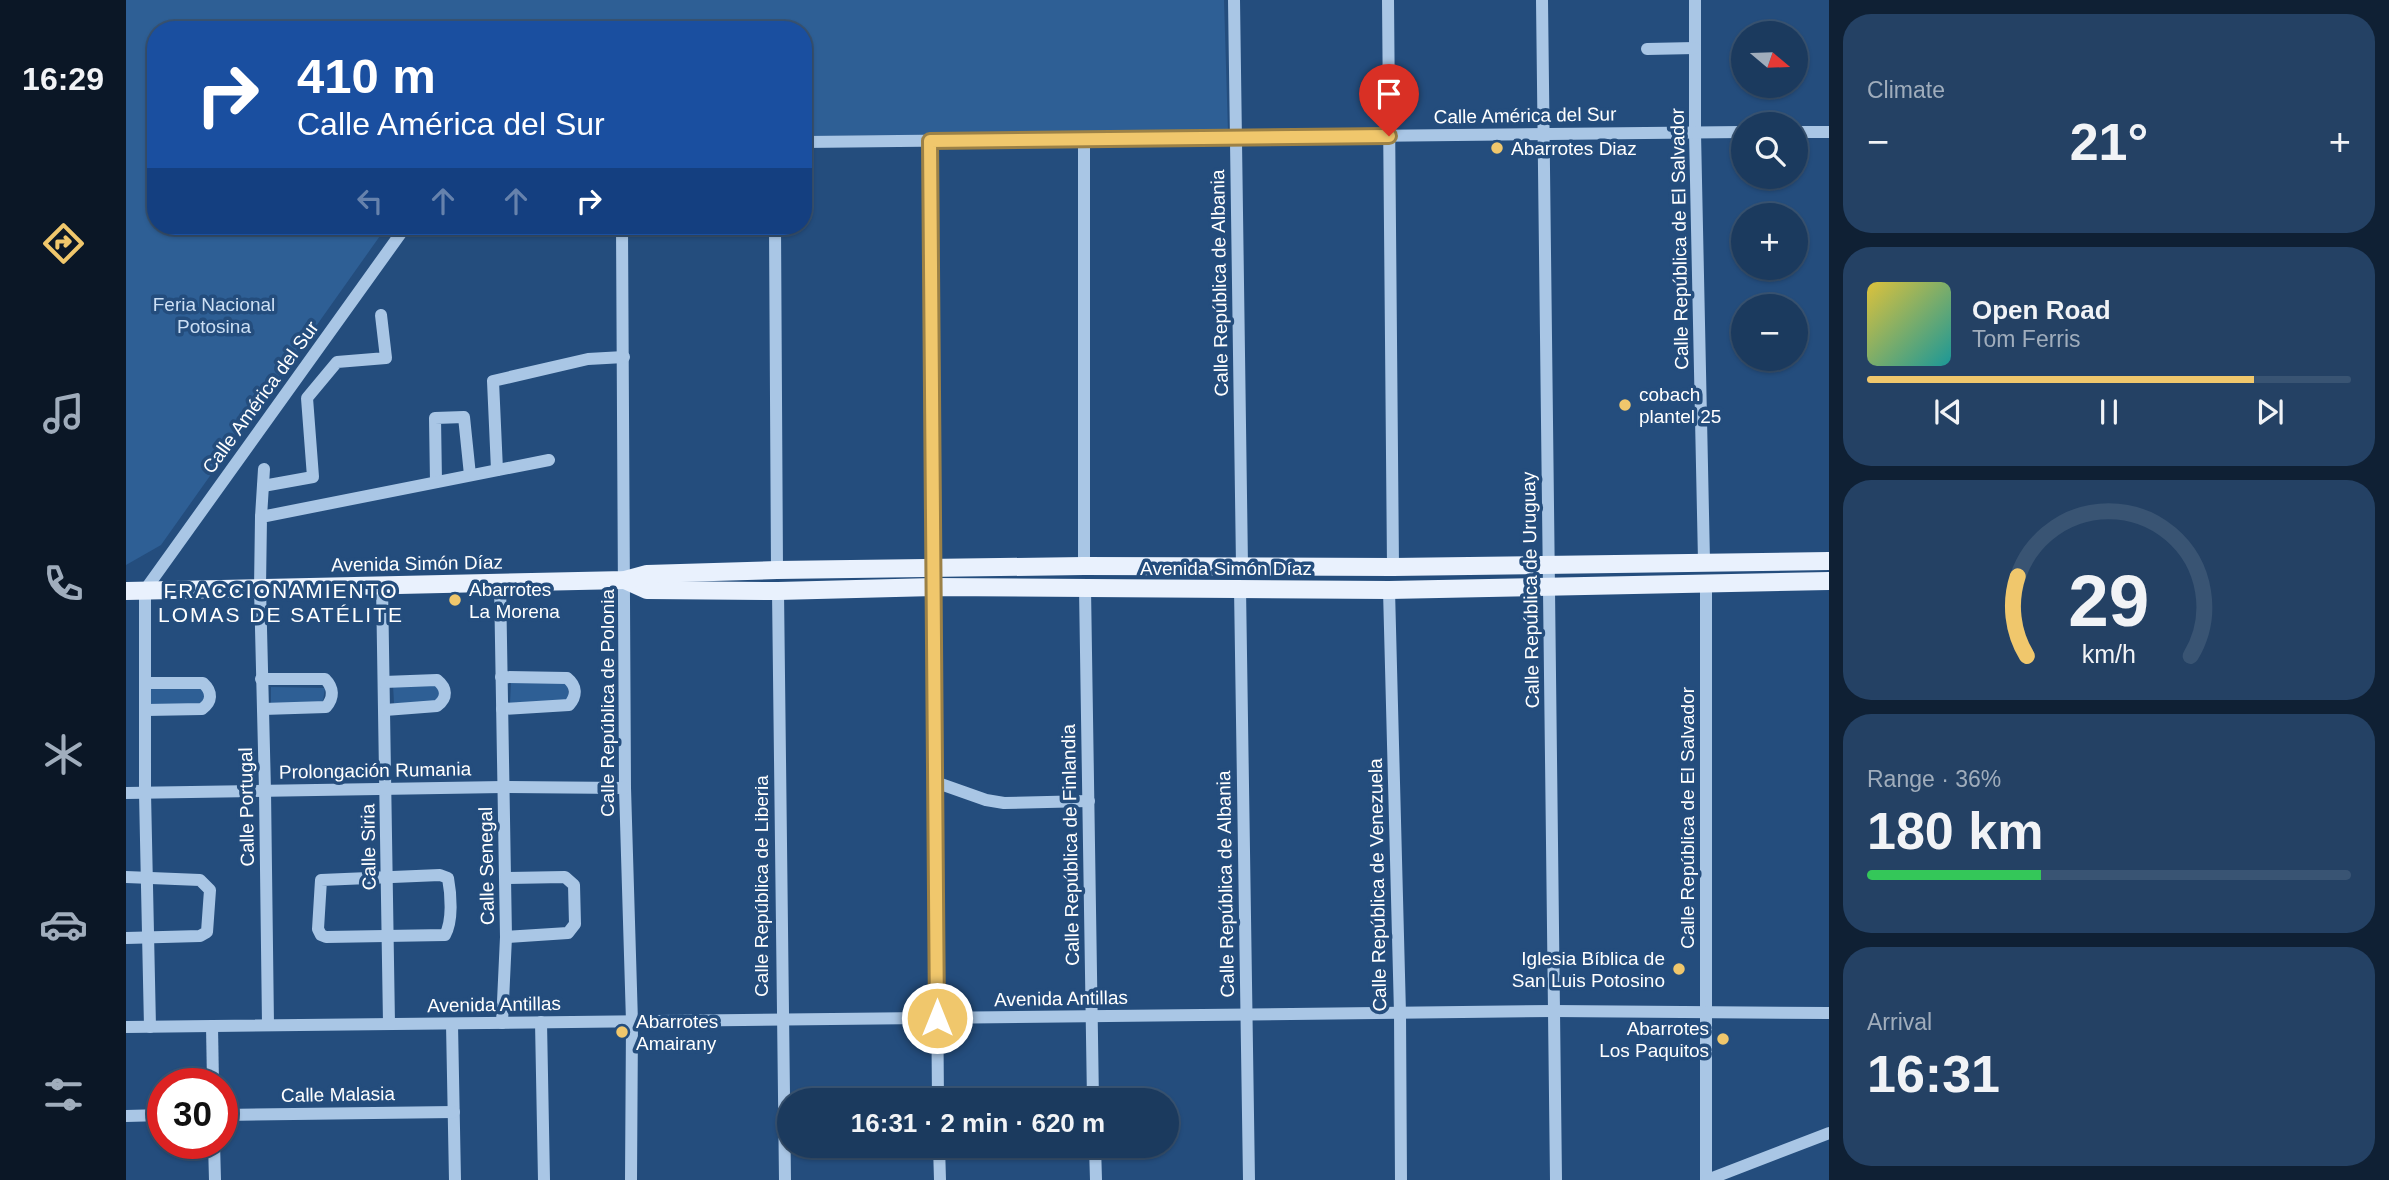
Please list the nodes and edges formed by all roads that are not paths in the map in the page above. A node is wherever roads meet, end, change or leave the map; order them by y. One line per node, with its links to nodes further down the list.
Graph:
1 (1234, 0): 13 (street, Calle República de Albania)
2 (1388, 0): 12 (street)
3 (1542, 0): 11 (street, Calle República de Uruguay)
4 (1695, 0): 5 (street, Calle República de El Salvador)
5 (1695, 48): 6 (street); 10 (street, Calle República de El Salvador)
6 (1647, 49)
7 (1731, 132): 10 (street, Calle América del Sur)
8 (1808, 132): 9 (street)
9 (1829, 132)
10 (1695, 133): 11 (street, Calle América del Sur); 29 (street, Calle República de El Salvador)
11 (1544, 135): 12 (street, Calle América del Sur); 31 (street, Calle República de Uruguay)
12 (1389, 136): 13 (street, Calle América del Sur); 34 (street)
13 (1237, 138): 14 (street, Calle América del Sur); 33 (street, Calle República de Albania)
14 (1084, 139): 15 (street, Calle América del Sur); 32 (street)
15 (930, 141): 16 (street, Calle América del Sur); 35 (street)
16 (812, 142)
17 (400, 235): 47 (street, Calle América del Sur)
18 (622, 235): 21 (street, Calle República de Polonia)
19 (775, 235): 36 (street)
20 (381, 314): 27 (street)
21 (624, 357): 24 (street); 37 (street, Calle República de Polonia)
22 (549, 460): 24 (street)
23 (264, 469): 27 (street, Calle Portugal)
24 (497, 470): 25 (street)
25 (470, 475): 26 (street); 26 (street)
26 (436, 482): 28 (street)
27 (263, 486): 28 (street, Calle Portugal)
28 (261, 517): 44 (street, Calle Portugal)
29 (1704, 561): 30 (main road, Avenida Simón Díaz); 31 (main road, Avenida Simón Díaz)
30 (1829, 561)
31 (1549, 565): 34 (main road, Avenida Simón Díaz); 43 (street, Calle República de Uruguay)
32 (1084, 566): 33 (main road, Avenida Simón Díaz); 35 (main road, Avenida Simón Díaz)
33 (1242, 566): 34 (main road, Avenida Simón Díaz)
34 (1393, 567)
35 (933, 569): 36 (main road, Avenida Simón Díaz); 42 (street)
36 (777, 570): 37 (main road, Avenida Simón Díaz)
37 (625, 580): 39 (main road, Avenida Simón Díaz); 50 (main road, Avenida Simón Díaz); 61 (street, Calle República de Polonia)
38 (1829, 581): 40 (main road, Avenida Simón Díaz)
39 (500, 582): 41 (main road, Avenida Simón Díaz); 51 (street, Calle Senegal)
40 (1706, 582): 43 (main road, Avenida Simón Díaz); 76 (street, Calle República de El Salvador)
41 (382, 585): 44 (main road, Avenida Simón Díaz); 53 (street, Calle Siria)
42 (934, 587): 45 (main road, Avenida Simón Díaz); 50 (main road, Avenida Simón Díaz); 59 (street)
43 (1550, 587): 48 (main road, Avenida Simón Díaz); 75 (street, Calle República de Uruguay)
44 (260, 588): 47 (main road, Avenida Simón Díaz); 52 (street, Calle Portugal)
45 (1085, 588): 46 (main road, Avenida Simón Díaz); 66 (street, Calle República de Finlandia)
46 (1240, 588): 48 (main road, Avenida Simón Díaz); 79 (street, Calle República de Albania)
47 (145, 590): 49 (main road, Avenida Simón Díaz); 54 (street)
48 (1390, 590): 77 (street, Calle República de Venezuela)
49 (126, 591)
50 (778, 592): 82 (street, Calle República de Liberia)
51 (501, 677): 56 (street, Calle Senegal); 56 (street)
52 (261, 679): 55 (street, Calle Portugal); 55 (street)
53 (384, 682): 58 (street, Calle Siria); 58 (street)
54 (146, 683): 57 (street); 57 (street)
55 (263, 709): 63 (street, Calle Portugal)
56 (502, 709): 60 (street, Calle Senegal)
57 (146, 710): 65 (street)
58 (385, 710): 62 (street, Calle Siria)
59 (935, 782): 66 (street); 81 (street)
60 (503, 787): 61 (street, Prolongación Rumania); 62 (street, Prolongación Rumania); 70 (street, Calle Senegal)
61 (625, 788): 83 (street, Calle República de Polonia)
62 (386, 789): 63 (street, Prolongación Rumania); 69 (street, Calle Siria)
63 (265, 791): 65 (street, Prolongación Rumania); 88 (street, Calle Portugal)
64 (126, 793): 65 (street, Prolongación Rumania)
65 (145, 793): 68 (street)
66 (1089, 801): 80 (street, Calle República de Finlandia)
67 (126, 877): 68 (street)
68 (147, 877): 74 (street); 74 (street)
69 (387, 877): 71 (street, Calle Siria); 71 (street); 71 (street)
70 (506, 878): 72 (street, Calle Senegal); 72 (street)
71 (388, 937): 86 (street, Calle Siria)
72 (506, 937): 85 (street, Calle Senegal)
73 (126, 938): 74 (street)
74 (149, 938): 91 (street)
75 (1553, 1012): 76 (street, Avenida Antillas); 77 (street, Avenida Antillas); 112 (street, Calle República de Uruguay)
76 (1706, 1012): 78 (street, Avenida Antillas); 113 (street, Calle República de El Salvador)
77 (1399, 1013): 79 (street, Avenida Antillas); 111 (street, Calle República de Venezuela)
78 (1829, 1013)
79 (1246, 1015): 80 (street, Avenida Antillas); 110 (street, Calle República de Albania)
80 (1091, 1017): 81 (street, Avenida Antillas); 94 (street, Calle República de Finlandia)
81 (937, 1018): 82 (street, Avenida Antillas); 93 (street)
82 (782, 1020): 83 (street, Avenida Antillas); 107 (street, Calle República de Liberia)
83 (632, 1021): 84 (street, Avenida Antillas); 106 (street, Calle República de Polonia)
84 (541, 1022): 85 (street, Avenida Antillas); 105 (street)
85 (502, 1023): 87 (street, Avenida Antillas)
86 (389, 1024): 87 (street, Avenida Antillas); 88 (street, Avenida Antillas)
87 (452, 1024): 95 (street)
88 (268, 1025): 89 (street, Avenida Antillas)
89 (212, 1026): 91 (street, Avenida Antillas); 92 (street)
90 (126, 1027): 91 (street, Avenida Antillas)
91 (150, 1027)
92 (213, 1068)
93 (938, 1088)
94 (1093, 1088)
95 (454, 1112): 97 (street, Calle Malasia); 104 (street)
96 (147, 1115): 98 (street)
97 (238, 1115)
98 (126, 1116)
99 (1829, 1133): 113 (street)
100 (939, 1158): 108 (street)
101 (1095, 1158): 109 (street)
102 (214, 1159): 103 (street)
103 (215, 1180)
104 (454, 1180)
105 (544, 1180)
106 (631, 1180)
107 (785, 1180)
108 (940, 1180)
109 (1096, 1180)
110 (1249, 1180)
111 (1401, 1180)
112 (1556, 1180)
113 (1707, 1180)

